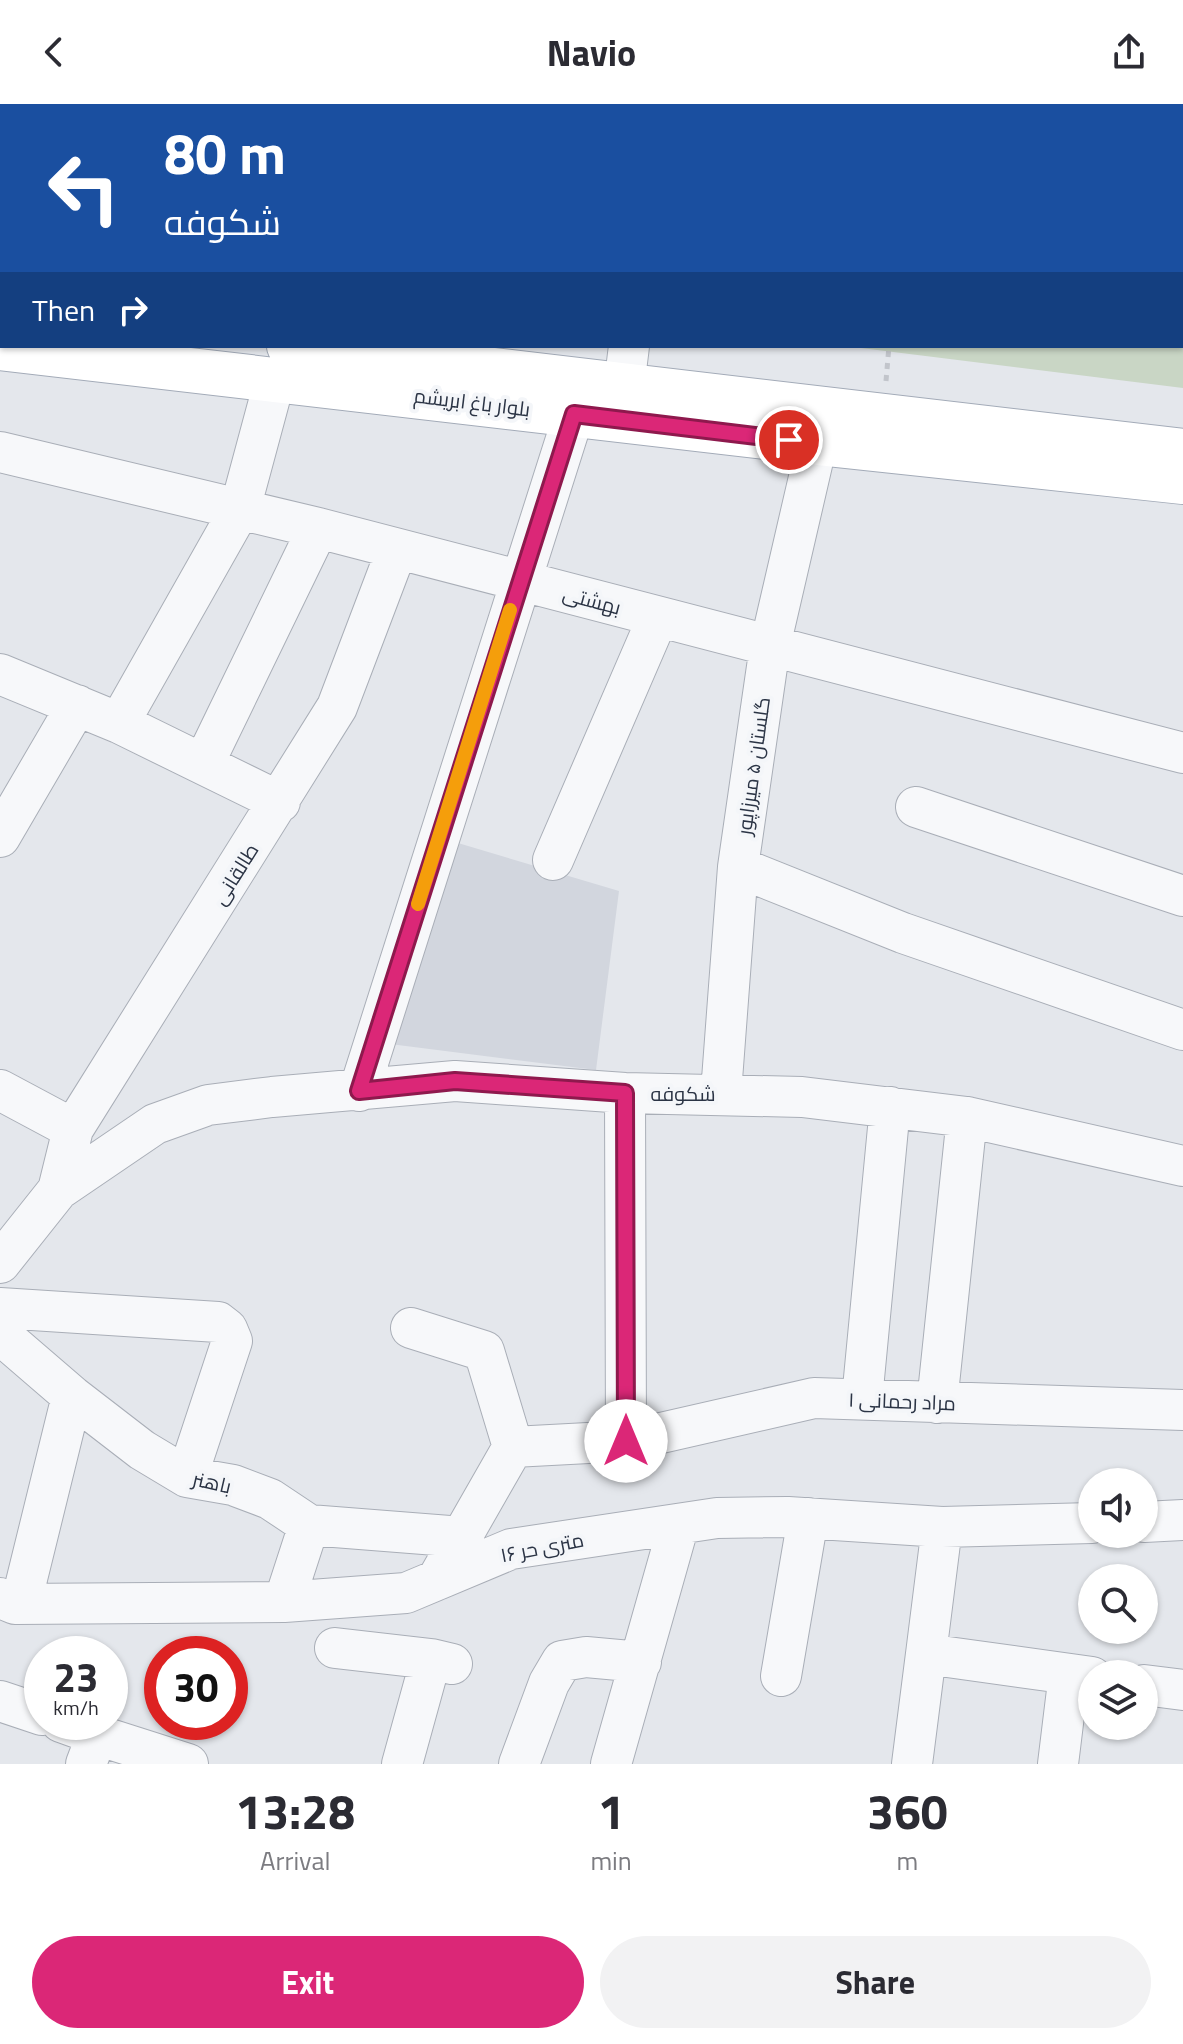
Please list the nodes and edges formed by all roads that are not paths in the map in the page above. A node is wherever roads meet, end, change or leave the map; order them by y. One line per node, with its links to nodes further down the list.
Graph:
1 (0, 348): 2 (main road, بلوار باغ ابریشم)
2 (282, 362): 3 (main road, بلوار باغ ابریشم); 4 (main road, بلوار باغ ابریشم); 9 (street)
3 (624, 383): 4 (main road, بلوار باغ ابریشم); 5 (main road, بلوار باغ ابریشم); 6 (main road, بلوار باغ ابریشم)
4 (574, 414): 12 (street)
5 (817, 443): 8 (main road, بلوار باغ ابریشم); 14 (street, گلستان ۵ میرزاپور)
6 (1183, 451)
7 (0, 452): 9 (street, بهشتی)
8 (1183, 482)
9 (240, 509): 10 (street, بهشتی); 17 (street)
10 (318, 528): 11 (street, بهشتی); 19 (street)
11 (397, 549): 12 (street, بهشتی); 20 (street, طالقانی)
12 (519, 581): 13 (street, بهشتی); 28 (street)
13 (658, 617): 14 (street, بهشتی); 23 (street)
14 (770, 646): 18 (street, بهشتی); 24 (street, گلستان ۵ میرزاپور)
15 (0, 674): 16 (street)
16 (77, 705): 17 (street); 22 (street)
17 (119, 723): 19 (street)
18 (1183, 753)
19 (204, 763): 20 (street)
20 (280, 802): 33 (street, طالقانی)
21 (916, 807): 25 (street)
22 (0, 837)
23 (553, 860)
24 (738, 867): 26 (street); 30 (street, گلستان ۵ میرزاپور)
25 (1183, 896)
26 (1183, 1030)
27 (0, 1090): 33 (street)
28 (359, 1091): 29 (street, شکوفه); 35 (street, شکوفه)
29 (625, 1093): 30 (street, شکوفه); 44 (street)
30 (721, 1093): 31 (street, شکوفه)
31 (890, 1107): 32 (street, شکوفه); 41 (street)
32 (967, 1117): 34 (street, شکوفه); 42 (street)
33 (73, 1129): 35 (street, طالقانی)
34 (1183, 1166)
35 (58, 1190): 36 (street)
36 (0, 1263)
37 (0, 1308): 46 (street)
38 (411, 1328): 45 (street)
39 (0, 1334): 40 (street, باهنر)
40 (72, 1396): 46 (street, باهنر); 56 (street)
41 (862, 1399): 42 (street, مراد رحمانی ۱); 44 (street, مراد رحمانی ۱)
42 (937, 1403): 43 (street, مراد رحمانی ۱)
43 (1183, 1410)
44 (626, 1441): 45 (street, مراد رحمانی ۱)
45 (513, 1447): 54 (street)
46 (187, 1477): 52 (street, باهنر)
47 (808, 1518): 51 (street, ۱۶ متری حر); 53 (street, ۱۶ متری حر); 61 (street)
48 (1183, 1520): 49 (street)
49 (1158, 1521)
50 (1078, 1523): 53 (street, ۱۶ متری حر)
51 (679, 1524): 55 (street, ۱۶ متری حر); 60 (street)
52 (309, 1525): 54 (street, باهنر); 57 (street)
53 (942, 1527): 59 (street)
54 (462, 1537): 55 (street)
55 (437, 1580): 57 (street, ۱۶ متری حر)
56 (10, 1601): 57 (street, ۱۶ متری حر)
57 (284, 1602)
58 (335, 1648): 70 (street)
59 (926, 1654): 62 (street); 73 (street)
60 (641, 1662): 71 (street); 72 (street)
61 (781, 1676)
62 (1078, 1676)
63 (1078, 1687): 74 (street)
64 (1158, 1687): 65 (street)
65 (1183, 1690)
66 (0, 1701): 67 (street)
67 (24, 1709)
68 (82, 1740): 69 (street)
69 (188, 1764)
70 (402, 1764)
71 (519, 1764)
72 (611, 1764)
73 (912, 1764)
74 (1058, 1764)

